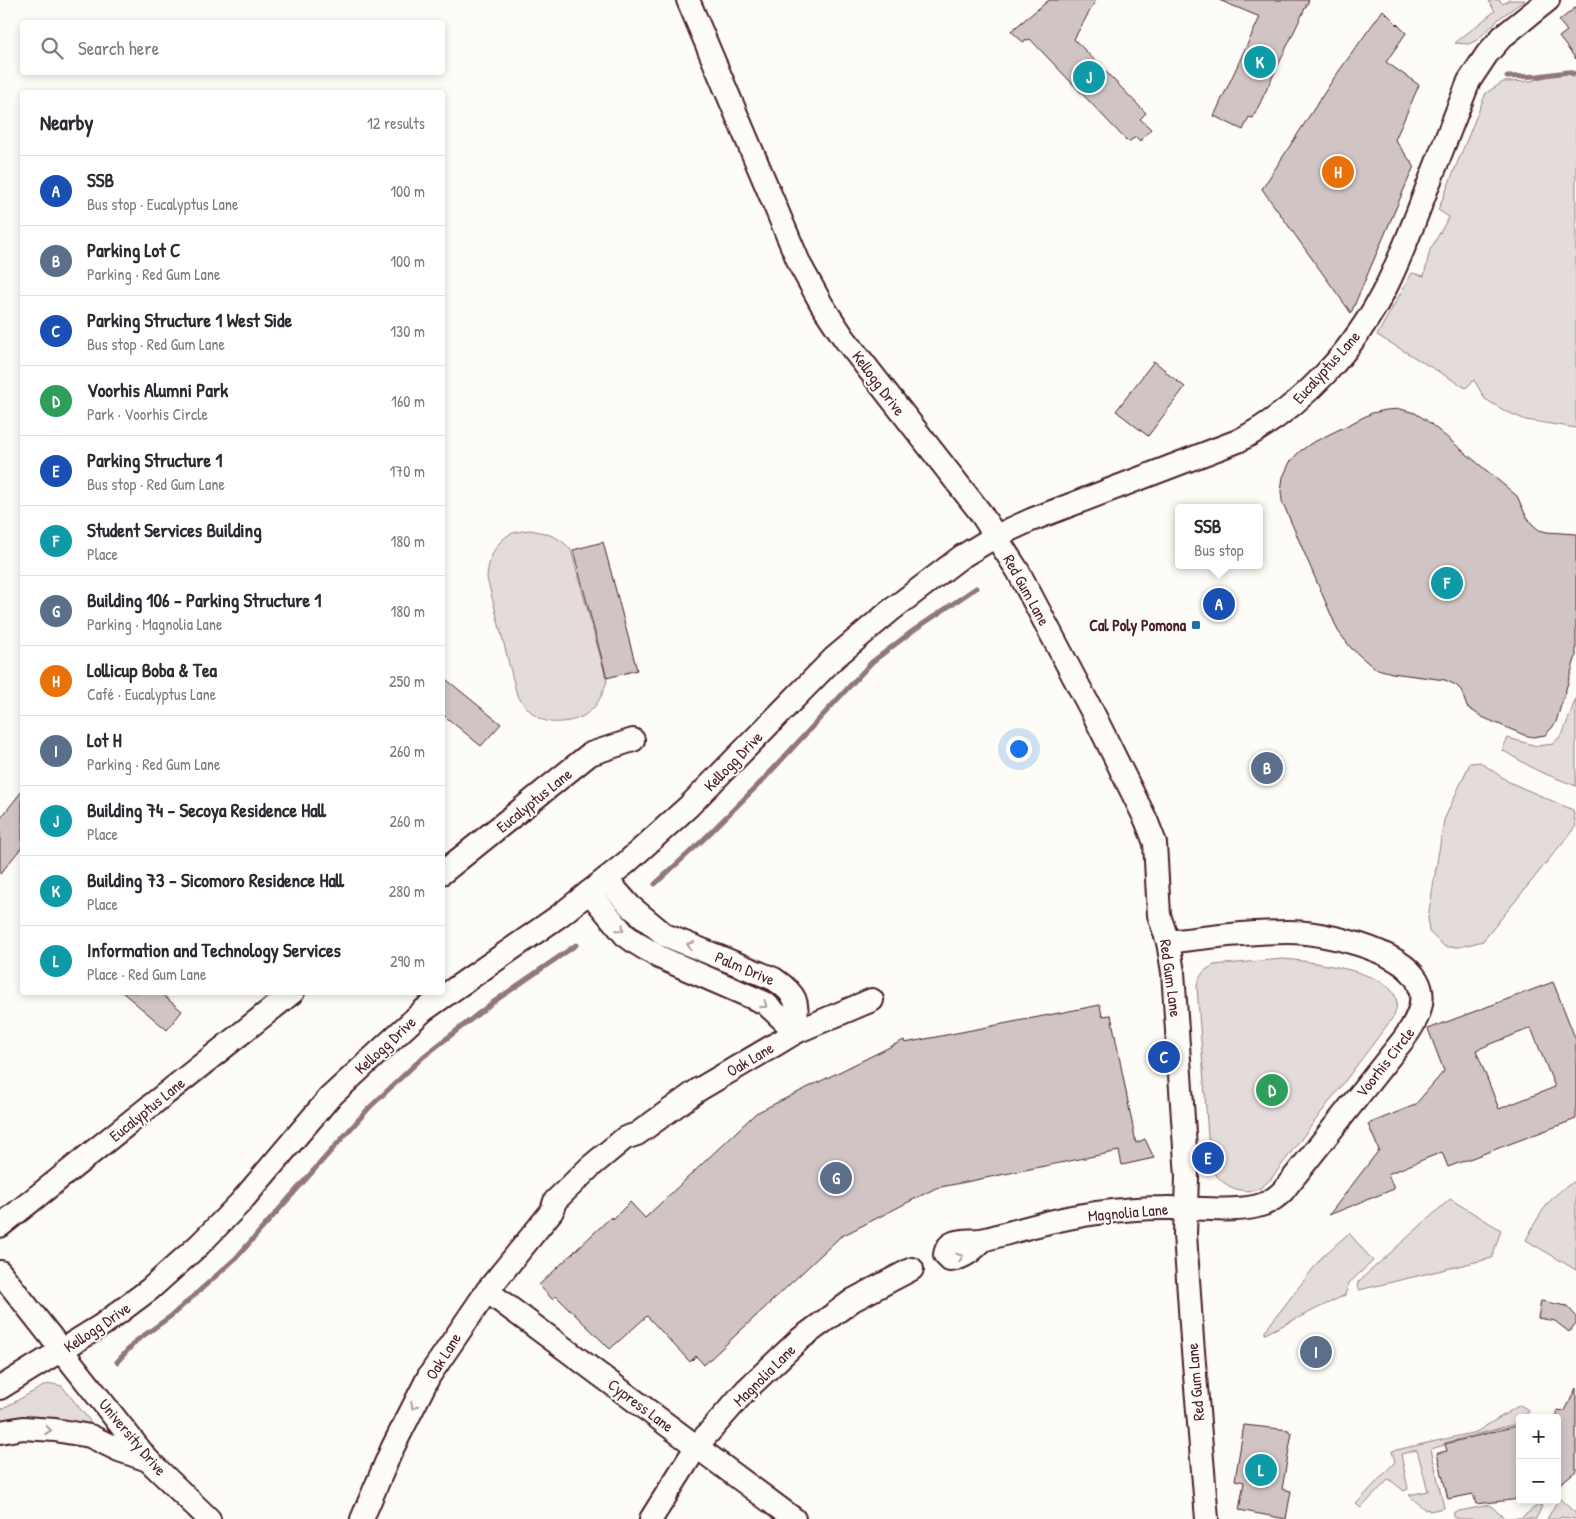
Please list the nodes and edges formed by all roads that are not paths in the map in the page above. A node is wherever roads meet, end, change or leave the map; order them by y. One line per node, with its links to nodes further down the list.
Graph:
1 (688, 0): 3 (street, Kellogg Drive)
2 (1548, 0): 3 (street, Eucalyptus Lane)
3 (996, 536): 6 (street, Kellogg Drive); 7 (street, Red Gum Lane)
4 (633, 740): 5 (street, Eucalyptus Lane)
5 (445, 871)
6 (598, 886): 10 (street, Palm Drive); 17 (street, Kellogg Drive)
7 (1168, 942): 11 (street, Red Gum Lane); 11 (street, Voorhis Circle)
8 (289, 995): 12 (street, Eucalyptus Lane)
9 (872, 1000): 10 (street, Oak Lane)
10 (796, 1032): 16 (street, Oak Lane)
11 (1186, 1208): 13 (street, Magnolia Lane); 26 (street, Red Gum Lane)
12 (0, 1226)
13 (983, 1240)
14 (912, 1269): 20 (street, Magnolia Lane)
15 (0, 1272): 17 (street, University Drive)
16 (488, 1291): 20 (street, Cypress Lane); 23 (street, Oak Lane, one-way to 23)
17 (62, 1351): 18 (street, Kellogg Drive); 21 (street, University Drive)
18 (0, 1388)
19 (0, 1432): 21 (street, one-way to 21)
20 (697, 1446): 24 (street, Magnolia Lane); 25 (street, Cypress Lane)
21 (148, 1460): 22 (street, University Drive)
22 (209, 1519)
23 (362, 1519)
24 (651, 1519)
25 (794, 1519)
26 (1207, 1519)

